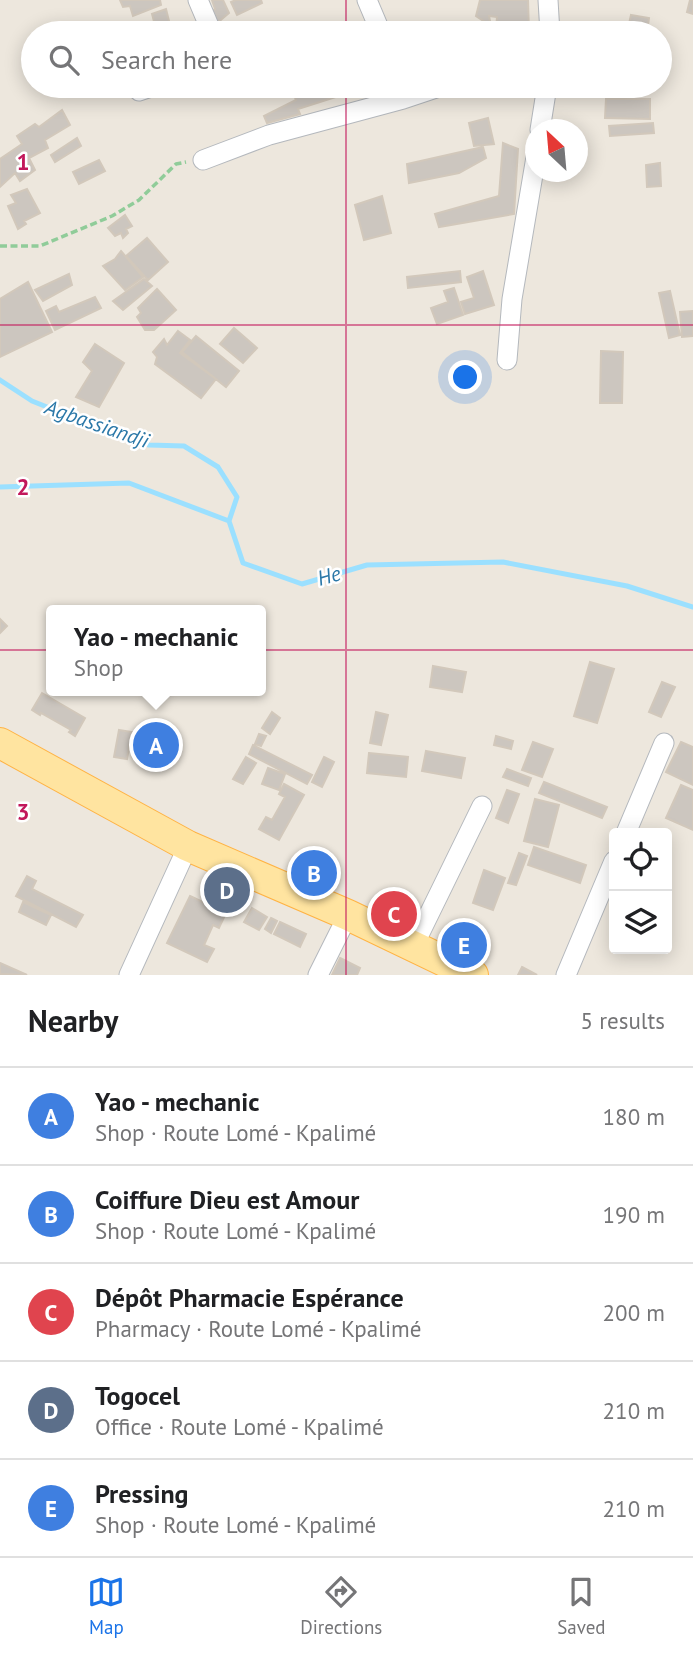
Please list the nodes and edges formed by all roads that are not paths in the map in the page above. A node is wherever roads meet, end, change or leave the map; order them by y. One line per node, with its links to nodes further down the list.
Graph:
1 (198, 0): 4 (street)
2 (368, 0): 5 (street)
3 (548, 0): 6 (street)
4 (207, 21)
5 (376, 21)
6 (549, 21)
7 (383, 98): 10 (street)
8 (545, 98): 9 (street)
9 (542, 119)
10 (203, 160)
11 (532, 182): 12 (street)
12 (507, 360)
13 (0, 743): 17 (main road)
14 (664, 743): 16 (street)
15 (482, 806): 20 (street)
16 (628, 828)
17 (188, 846): 19 (main road); 21 (street)
18 (609, 873): 24 (street)
19 (348, 915): 20 (main road); 22 (street)
20 (414, 945): 23 (main road)
21 (130, 975)
22 (318, 975)
23 (471, 975)
24 (566, 975)

